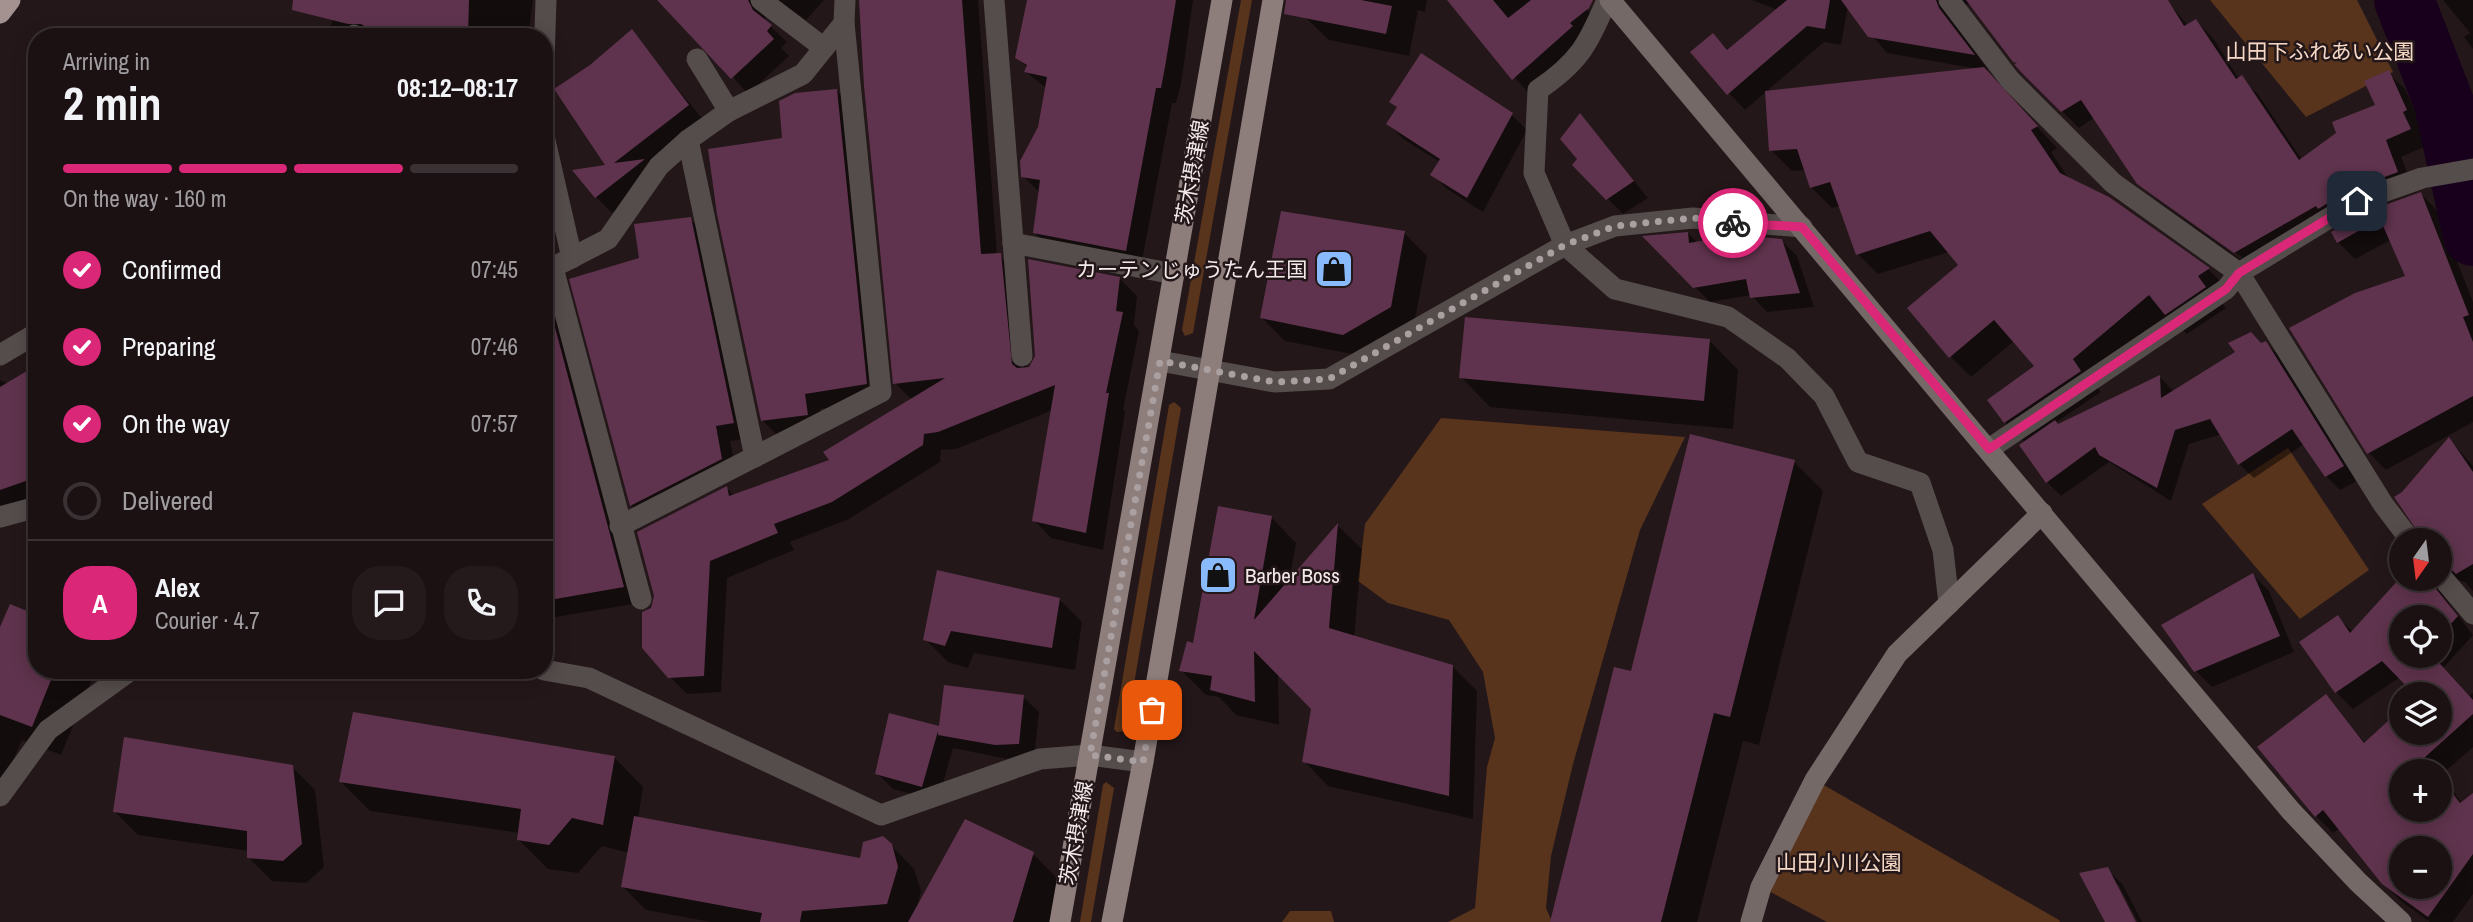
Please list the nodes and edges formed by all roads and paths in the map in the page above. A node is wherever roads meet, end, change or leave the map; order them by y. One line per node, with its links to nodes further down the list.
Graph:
1 (10, 0): 10 (highway)
2 (546, 0): 12 (street)
3 (761, 0): 13 (street)
4 (845, 0): 11 (street)
5 (994, 0): 20 (street)
6 (1222, 0): 25 (main road, 茨木摂津線)
7 (1273, 0): 31 (main road)
8 (1608, 0): 19 (street); 21 (street)
9 (1948, 0): 24 (street)
10 (0, 13)
11 (844, 23): 13 (street); 33 (street)
12 (545, 28)
13 (824, 48): 15 (street)
14 (697, 59): 15 (street)
15 (729, 111): 16 (street)
16 (688, 140): 22 (street); 33 (street)
17 (2473, 169): 24 (street)
18 (553, 175): 22 (street)
19 (1802, 227): 21 (street); 32 (street)
20 (1013, 243): 25 (street); 29 (street)
21 (1565, 245): 31 (street); 41 (street)
22 (572, 258): 23 (street)
23 (553, 268)
24 (2239, 273): 32 (street); 38 (street)
25 (1174, 274): 30 (main road, 茨木摂津線)
26 (553, 288): 37 (street)
27 (28, 338): 28 (street)
28 (0, 355)
29 (1022, 356)
30 (1160, 361): 31 (street); 45 (main road, 茨木摂津線)
31 (1211, 371): 46 (main road)
32 (1989, 449): 35 (street)
33 (755, 457): 37 (street)
34 (28, 509): 36 (street)
35 (2042, 513): 41 (street); 51 (street)
36 (0, 517)
37 (620, 526): 40 (street)
38 (2401, 528)
39 (2452, 589): 42 (street)
40 (641, 599)
41 (1949, 604): 50 (street)
42 (2473, 614)
43 (553, 672): 45 (street)
44 (119, 679): 47 (street)
45 (1090, 755): 46 (street); 48 (main road, 茨木摂津線)
46 (1143, 762): 49 (main road)
47 (0, 796)
48 (1060, 922)
49 (1112, 922)
50 (1751, 922)
51 (2401, 922)

